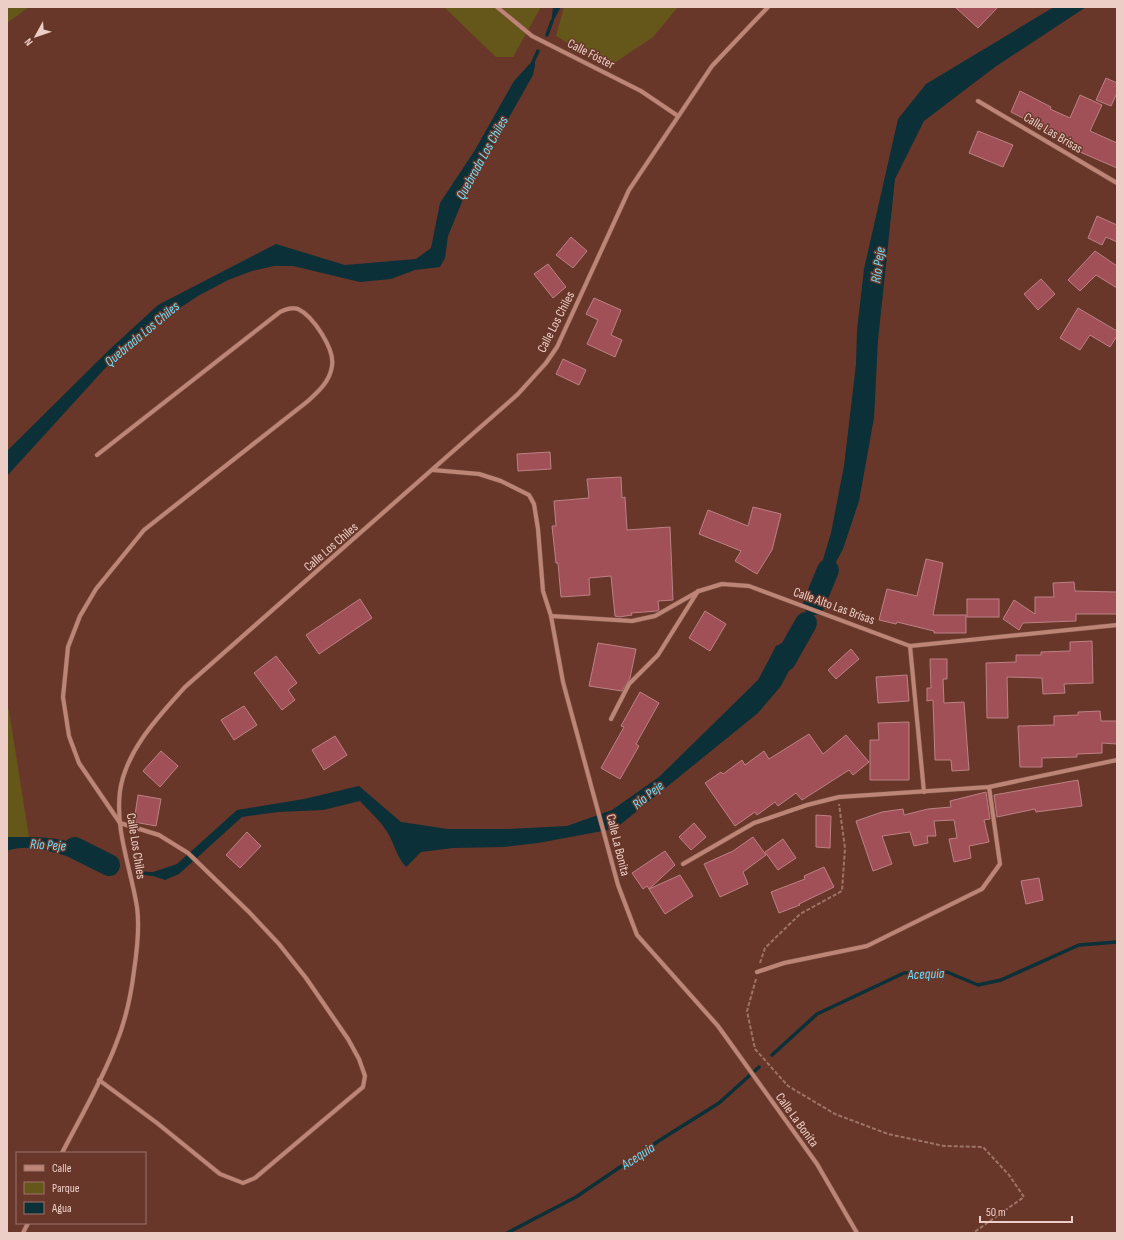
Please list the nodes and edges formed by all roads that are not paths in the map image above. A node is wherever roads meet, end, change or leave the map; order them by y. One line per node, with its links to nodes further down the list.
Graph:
1 (497, 7): 4 (street, Calle Fóster)
2 (768, 7): 4 (street, Calle Los Chiles)
3 (978, 101): 5 (street, Calle Las Brisas)
4 (678, 116): 7 (street, Calle Los Chiles)
5 (1117, 183)
6 (97, 455): 16 (street)
7 (433, 470): 9 (street, Calle La Bonita); 16 (street, Calle Los Chiles)
8 (698, 591): 9 (street, Calle Alto Las Brisas); 11 (street, Calle Alto Las Brisas); 12 (street)
9 (551, 616): 23 (street, Calle La Bonita)
10 (1117, 625): 11 (street, Calle Alto Las Brisas)
11 (910, 646): 15 (street)
12 (611, 719)
13 (1117, 760): 14 (street)
14 (989, 787): 15 (street); 18 (street)
15 (924, 792): 17 (street)
16 (120, 823): 19 (street, Calle Los Chiles); 19 (street)
17 (683, 864)
18 (757, 972)
19 (98, 1080): 20 (street, Calle Los Chiles)
20 (62, 1152)
21 (28, 1224): 22 (street)
22 (23, 1233)
23 (857, 1233)

